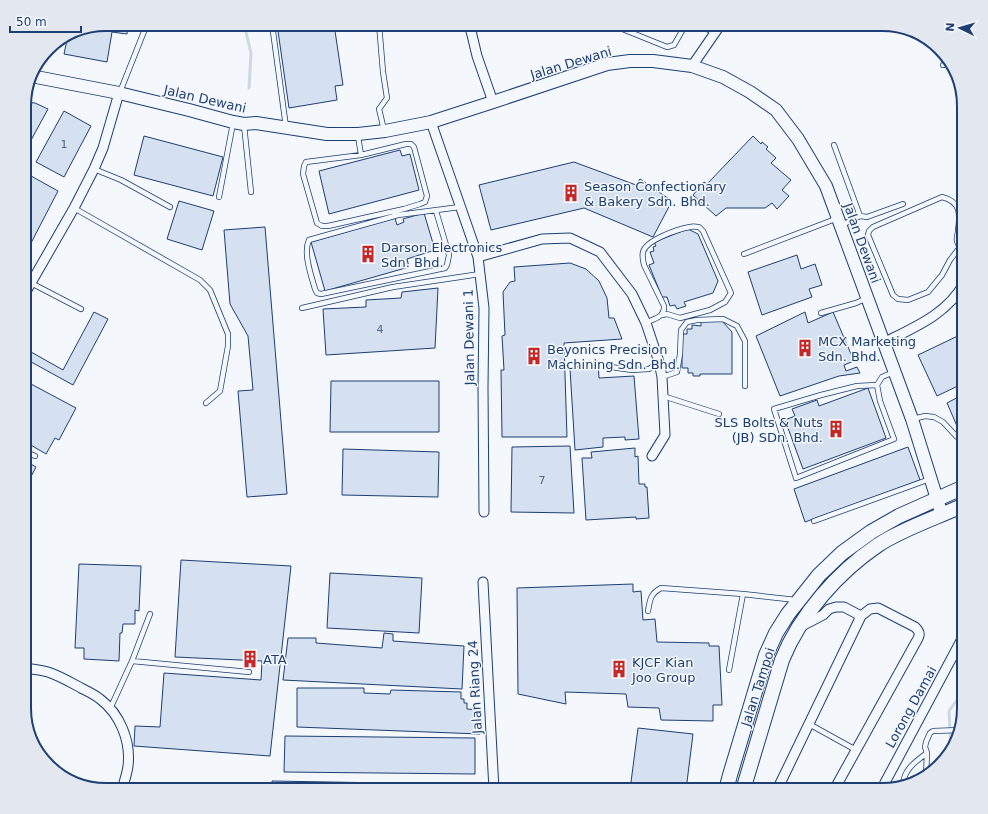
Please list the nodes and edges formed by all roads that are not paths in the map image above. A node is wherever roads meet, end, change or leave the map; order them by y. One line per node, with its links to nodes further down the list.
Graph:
1 (143, 31): 11 (lane)
2 (273, 31): 15 (lane)
3 (380, 31): 16 (lane)
4 (471, 31): 12 (street)
5 (627, 31): 6 (lane)
6 (682, 31)
7 (710, 31): 8 (lane)
8 (714, 33): 9 (street)
9 (692, 66): 12 (street, Jalan Dewani); 30 (street, Jalan Dewani)
10 (37, 77): 11 (street, Jalan Dewani)
11 (119, 93): 14 (street, Jalan Dewani); 20 (street)
12 (493, 102): 13 (street, Jalan Dewani)
13 (431, 122): 16 (street, Jalan Dewani); 26 (street, Jalan Dewani 1)
14 (239, 123): 15 (street, Jalan Dewani); 21 (lane); 22 (lane)
15 (286, 128): 17 (street, Jalan Dewani)
16 (384, 131): 17 (street, Jalan Dewani)
17 (358, 134): 19 (lane)
18 (834, 145): 29 (lane)
19 (361, 155): 19 (lane)
20 (94, 169): 25 (lane); 27 (street)
21 (251, 192)
22 (219, 197)
23 (903, 204): 29 (lane)
24 (957, 206): 31 (lane)
25 (170, 207)
26 (460, 207): 28 (lane); 33 (street, Jalan Dewani 1)
27 (74, 208): 35 (street); 51 (lane)
28 (436, 211): 28 (lane)
29 (860, 216): 30 (lane)
30 (839, 222): 32 (lane); 37 (street, Jalan Dewani)
31 (957, 253)
32 (744, 254)
33 (478, 257): 34 (street, Jalan Dewani 1); 42 (street)
34 (480, 274): 38 (lane); 62 (street, Jalan Dewani 1)
35 (31, 283): 39 (lane)
36 (957, 294): 43 (street)
37 (867, 298): 40 (lane); 43 (street, Jalan Dewani)
38 (302, 308)
39 (81, 309)
40 (821, 313)
41 (662, 315): 41 (lane); 42 (lane)
42 (646, 323): 44 (street)
43 (883, 343): 46 (street, Jalan Dewani)
44 (659, 362): 45 (lane); 47 (street)
45 (611, 368)
46 (894, 372): 48 (lane); 53 (street, Jalan Dewani)
47 (662, 376): 49 (lane); 50 (street)
48 (877, 385): 48 (lane)
49 (745, 386)
50 (663, 396): 52 (lane); 57 (street)
51 (206, 403)
52 (719, 414)
53 (912, 419): 54 (lane); 58 (street, Jalan Dewani)
54 (957, 437)
55 (31, 454): 56 (lane)
56 (35, 456)
57 (652, 456)
58 (931, 479): 60 (street, Jalan Dewani); 64 (lane)
59 (957, 490): 60 (main road, Jalan Tampoi)
60 (937, 499): 63 (street, Jalan Dewani); 67 (main road, Jalan Tampoi)
61 (957, 509): 63 (main road, Jalan Tampoi)
62 (484, 512)
63 (942, 515): 71 (main road, Jalan Tampoi)
64 (814, 521)
65 (483, 582): 86 (street, Jalan Riang 24)
66 (743, 594): 67 (lane); 68 (lane); 75 (lane)
67 (799, 600): 83 (main road, Jalan Tampoi)
68 (648, 611)
69 (150, 614): 73 (lane)
70 (861, 616): 71 (street); 78 (street); 80 (street)
71 (799, 628): 89 (main road, Jalan Tampoi)
72 (957, 648): 92 (street, Lorong Damai)
73 (132, 661): 76 (lane); 77 (lane)
74 (31, 669): 77 (street)
75 (729, 670)
76 (250, 672)
77 (110, 709): 85 (street)
78 (809, 724): 80 (lane); 90 (street)
79 (953, 730): 81 (lane)
80 (856, 750): 91 (street)
81 (927, 753): 82 (lane); 84 (lane)
82 (926, 768)
83 (730, 775): 87 (main road); 88 (main road, Jalan Tampoi)
84 (904, 779)
85 (124, 783)
86 (494, 783)
87 (725, 783)
88 (728, 783)
89 (745, 783)
90 (780, 783)
91 (838, 783)
92 (885, 783)

